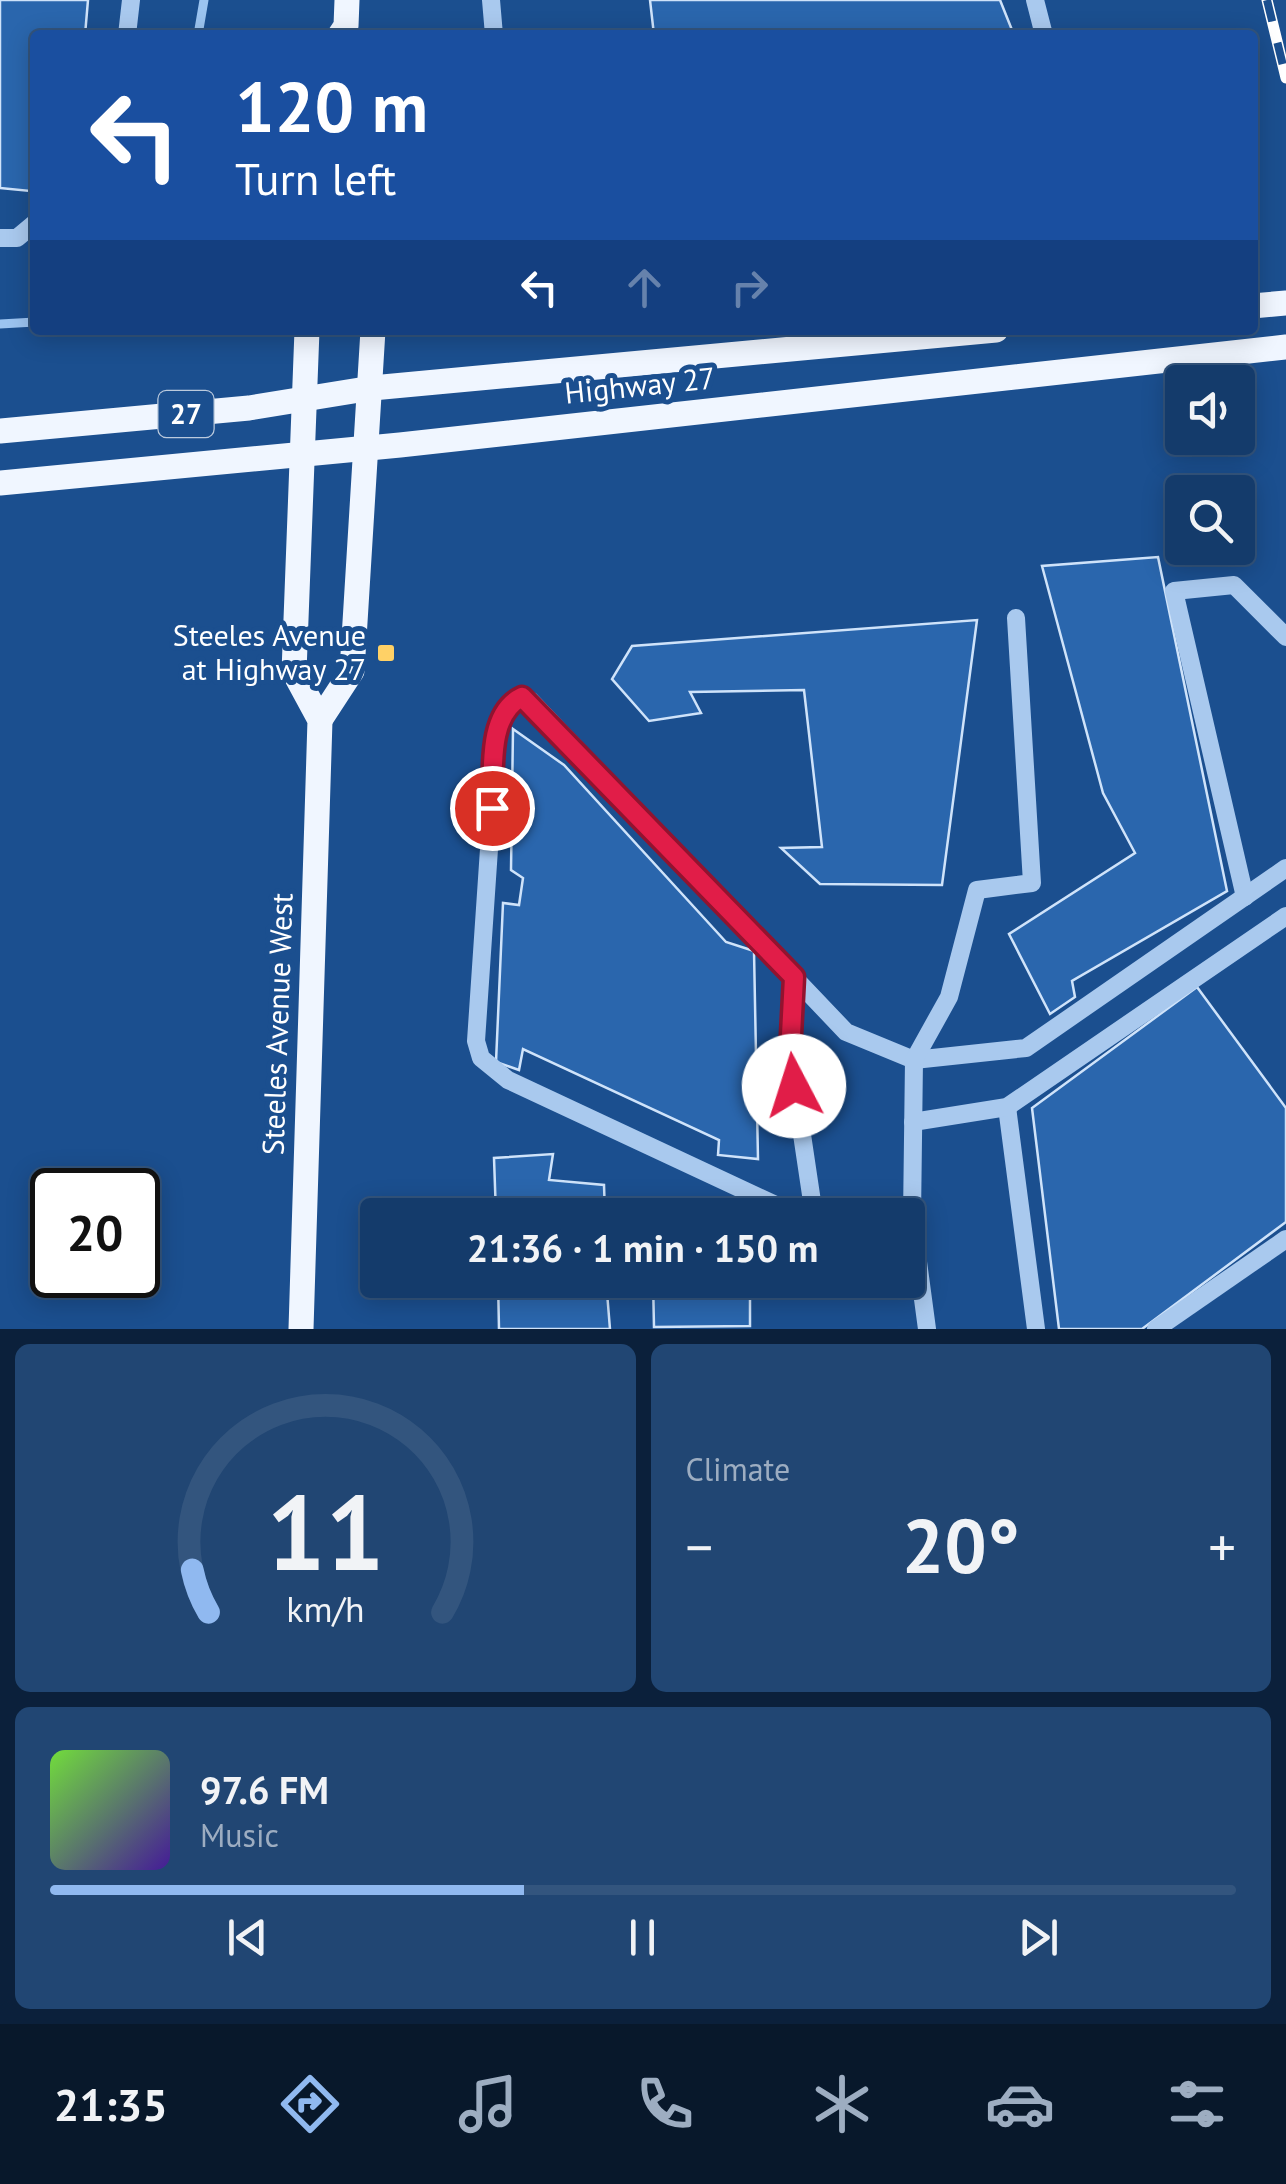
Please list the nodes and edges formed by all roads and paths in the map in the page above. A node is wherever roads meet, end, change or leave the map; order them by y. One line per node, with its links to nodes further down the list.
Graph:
1 (131, 0): 5 (street)
2 (347, 0): 6 (main road)
3 (491, 0): 7 (street)
4 (1035, 0): 8 (street)
5 (128, 30)
6 (345, 30)
7 (494, 30)
8 (1043, 30)
9 (30, 227): 10 (street)
10 (0, 238)
11 (1286, 303): 12 (main road)
12 (1258, 305)
13 (307, 335): 18 (main road)
14 (373, 335): 17 (main road)
15 (942, 335): 17 (main road, Highway 27)
16 (1286, 347): 20 (main road, Highway 27)
17 (372, 388): 18 (main road, Highway 27 / 27); 20 (main road)
18 (306, 396): 19 (main road, Highway 27 / 27); 21 (main road)
19 (0, 430)
20 (364, 448): 21 (main road, Highway 27); 25 (main road)
21 (302, 454): 22 (main road, Highway 27 / 27); 25 (main road)
22 (0, 483)
23 (1016, 618): 30 (street)
24 (1286, 637): 27 (street)
25 (320, 720): 38 (main road, Steeles Avenue West)
26 (1286, 868): 27 (street)
27 (1245, 897): 30 (street)
28 (1286, 916): 31 (street)
29 (794, 977): 30 (street); 33 (street); 34 (street)
30 (914, 1060): 32 (street)
31 (1006, 1108): 32 (street); 40 (street)
32 (913, 1122): 35 (street)
33 (761, 1198)
34 (811, 1198)
35 (912, 1198)
36 (1286, 1239): 41 (street)
37 (920, 1298): 39 (street)
38 (301, 1329)
39 (927, 1329)
40 (1036, 1329)
41 (1156, 1329)

